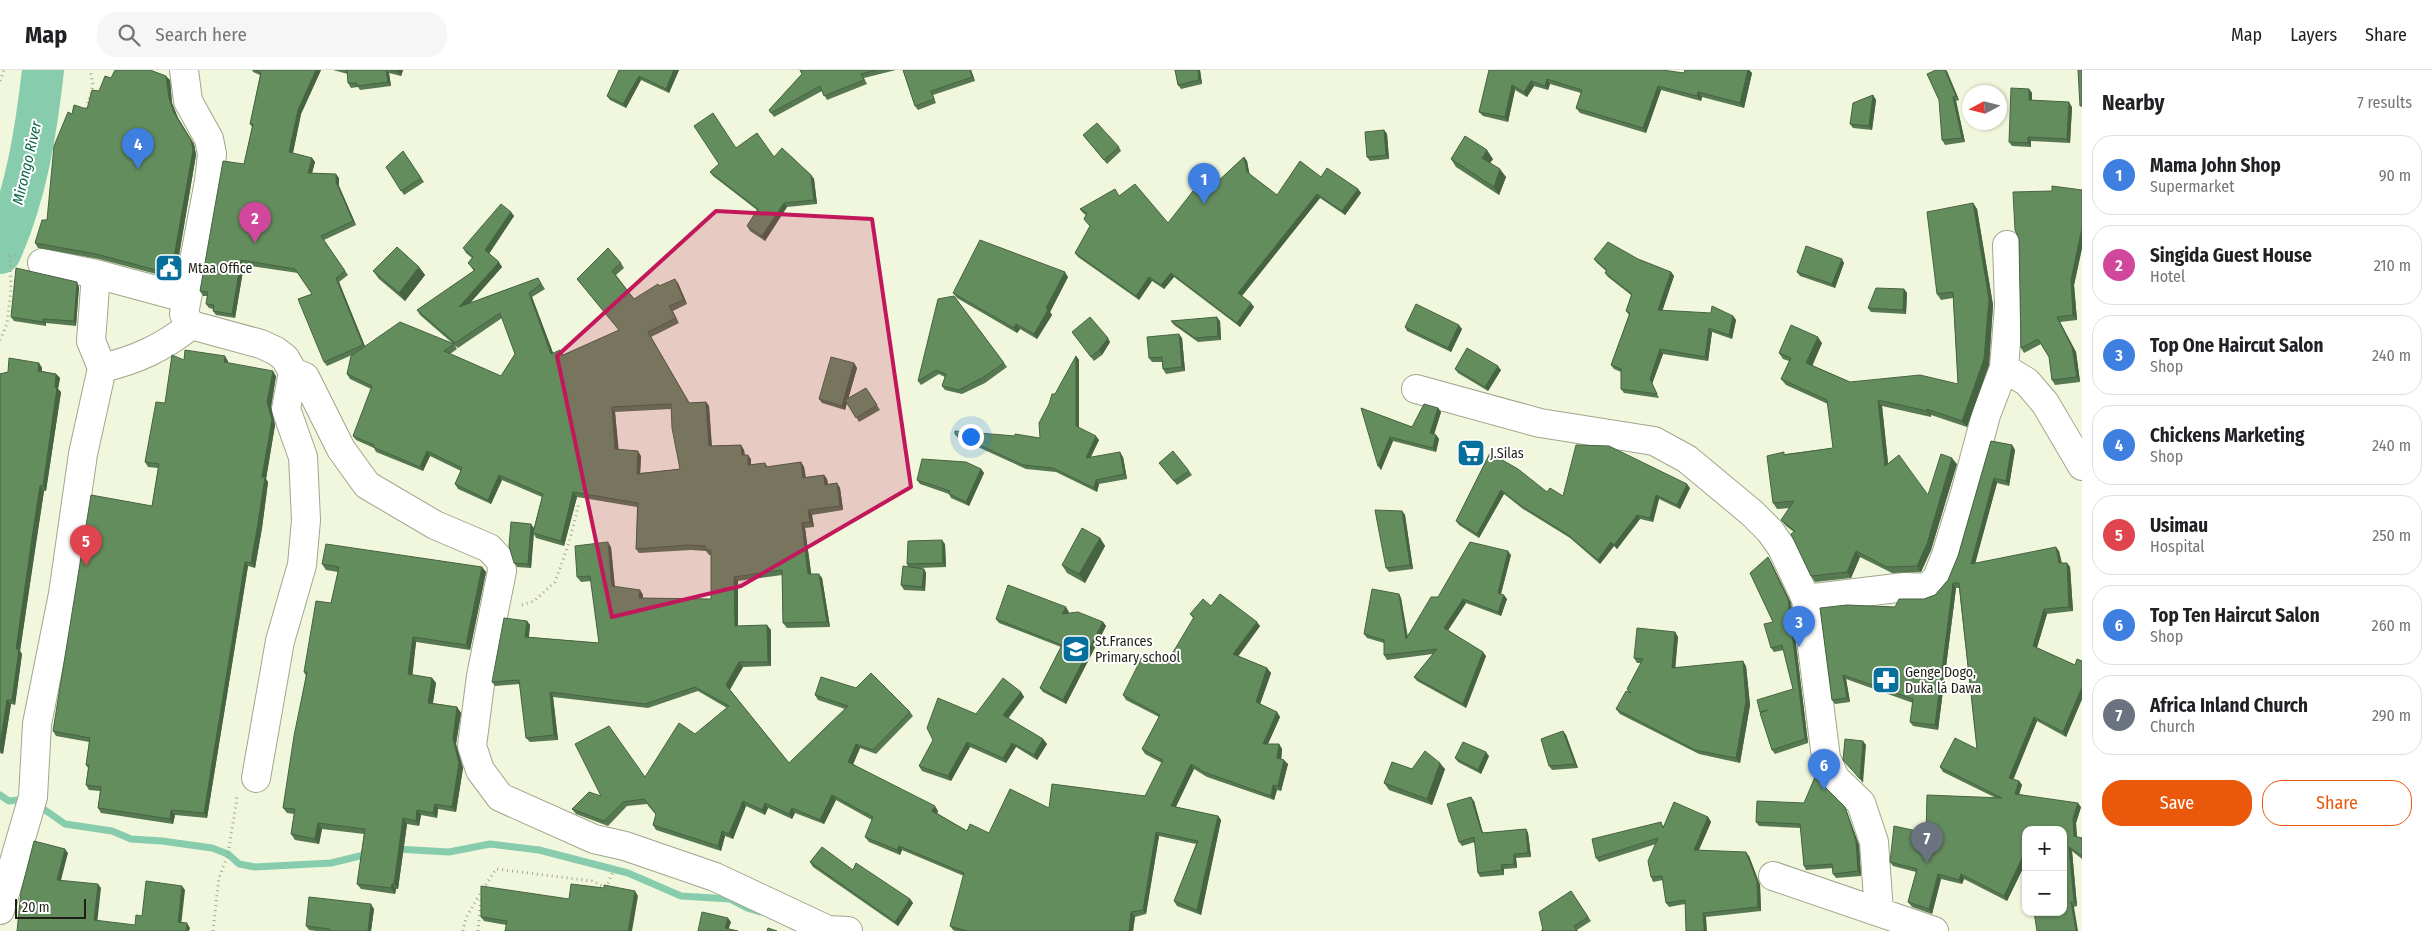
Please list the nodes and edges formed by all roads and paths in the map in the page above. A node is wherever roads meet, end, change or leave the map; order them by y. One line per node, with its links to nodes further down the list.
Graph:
1 (4, 70): 4 (path)
2 (90, 70): 5 (path)
3 (184, 70): 9 (street)
4 (0, 81)
5 (84, 117)
6 (2007, 246): 13 (street)
7 (42, 263): 8 (street); 11 (path)
8 (96, 274): 9 (street); 12 (street)
9 (185, 298): 10 (street)
10 (190, 325): 12 (street); 14 (street)
11 (0, 340)
12 (102, 368): 24 (street)
13 (2004, 368): 16 (street); 18 (street)
14 (293, 372): 19 (street); 20 (street)
15 (1416, 388): 18 (street)
16 (2082, 466)
17 (579, 503): 19 (path)
18 (1806, 599): 25 (street)
19 (495, 610): 29 (street)
20 (256, 778): 26 (path)
21 (1773, 876): 25 (street)
22 (482, 890): 23 (path); 27 (path); 28 (path)
23 (604, 895)
24 (0, 910)
25 (1879, 912): 30 (street)
26 (213, 931)
27 (463, 931)
28 (478, 931)
29 (848, 931)
30 (1934, 931)

